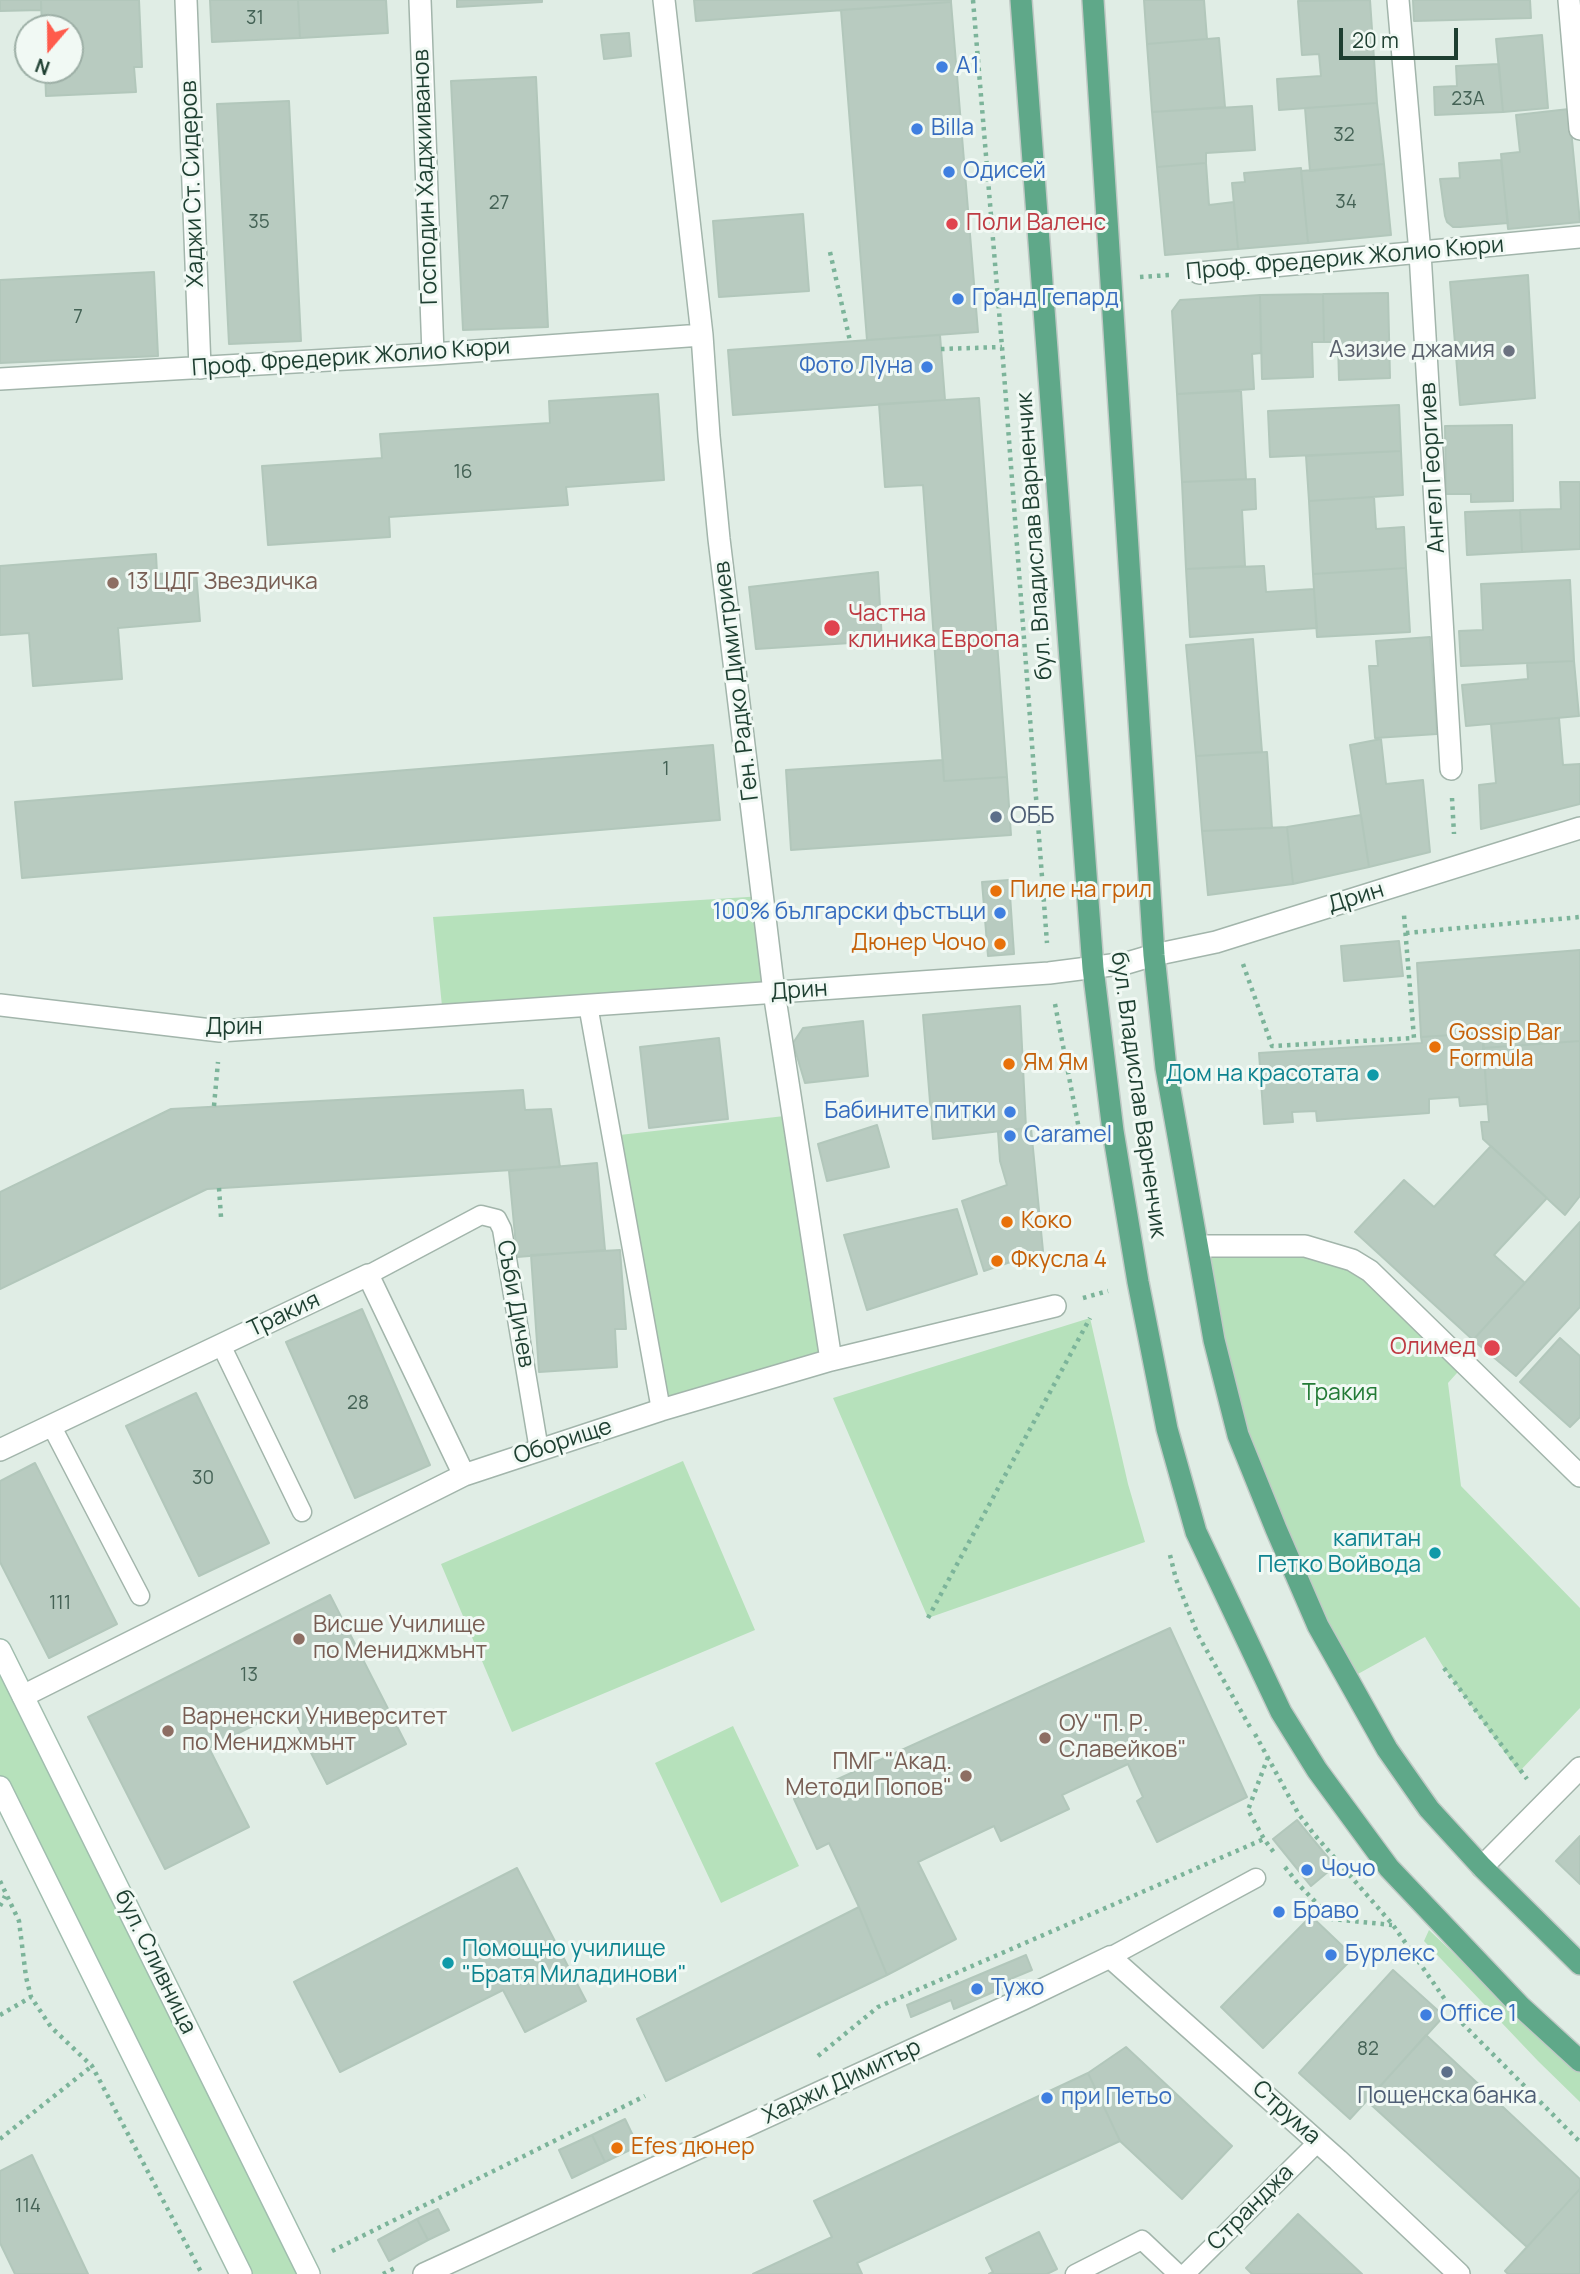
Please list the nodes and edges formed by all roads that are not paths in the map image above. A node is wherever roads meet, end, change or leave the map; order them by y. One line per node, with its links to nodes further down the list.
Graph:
1 (186, 0): 14 (street, Хаджи Ст. Сидеров)
2 (420, 0): 13 (street, Господин Хаджииванов)
3 (664, 0): 12 (street, Ген. Радко Димитриев)
4 (1021, 0): 19 (main road, бул. Владислав Варненчик)
5 (1093, 0): 18 (main road, бул. Владислав Варненчик)
6 (1398, 0): 10 (street, Ангел Георгиев)
7 (1569, 0): 8 (street)
8 (1580, 129)
9 (1580, 237): 10 (street, Проф. Фредерик Жолио Кюри)
10 (1420, 253): 11 (street, Проф. Фредерик Жолио Кюри); 16 (street, Ангел Георгиев)
11 (1199, 273)
12 (702, 335): 13 (street, Проф. Фредерик Жолио Кюри); 20 (street, Ген. Радко Димитриев)
13 (433, 354): 14 (street, Проф. Фредерик Жолио Кюри)
14 (200, 368): 15 (street, Проф. Фредерик Жолио Кюри)
15 (0, 379)
16 (1451, 769)
17 (1580, 828): 18 (street, Дрин)
18 (1154, 955): 19 (street, Дрин); 23 (main road, бул. Владислав Варненчик)
19 (1093, 968): 20 (street, Дрин); 44 (main road, бул. Владислав Варненчик)
20 (774, 992): 22 (street, Дрин); 27 (street, Ген. Радко Димитриев)
21 (0, 1005): 22 (street, Дрин)
22 (588, 1005): 28 (lane)
23 (1198, 1246): 33 (street); 40 (main road, бул. Владислав Варненчик)
24 (368, 1275): 26 (street, Тракия); 31 (lane, Съби Дичев); 32 (street)
25 (1055, 1306): 27 (street, Оборище)
26 (221, 1345): 29 (street, Тракия); 34 (lane)
27 (831, 1360): 28 (street, Оборище)
28 (661, 1410): 31 (street, Оборище)
29 (51, 1425): 30 (street, Тракия); 35 (lane)
30 (0, 1450)
31 (539, 1450): 32 (street, Оборище)
32 (464, 1475): 37 (street, Оборище)
33 (1580, 1476)
34 (302, 1512)
35 (140, 1596)
36 (0, 1650): 37 (street, бул. Сливница)
37 (23, 1696): 47 (street, бул. Сливница)
38 (1580, 1768): 40 (street)
39 (0, 1787): 46 (street)
40 (1482, 1867): 43 (main road, бул. Владислав Варненчик)
41 (1256, 1878): 42 (lane, Хаджи Димитър)
42 (1110, 1957): 45 (street, Струма); 48 (street, Хаджи Димитър)
43 (1580, 1964)
44 (1580, 2061)
45 (1318, 2142): 51 (lane, Странджа); 52 (street, Струма)
46 (241, 2274)
47 (309, 2274)
48 (424, 2274)
49 (1075, 2274): 50 (lane)
50 (1178, 2274)
51 (1185, 2274)
52 (1459, 2274)

